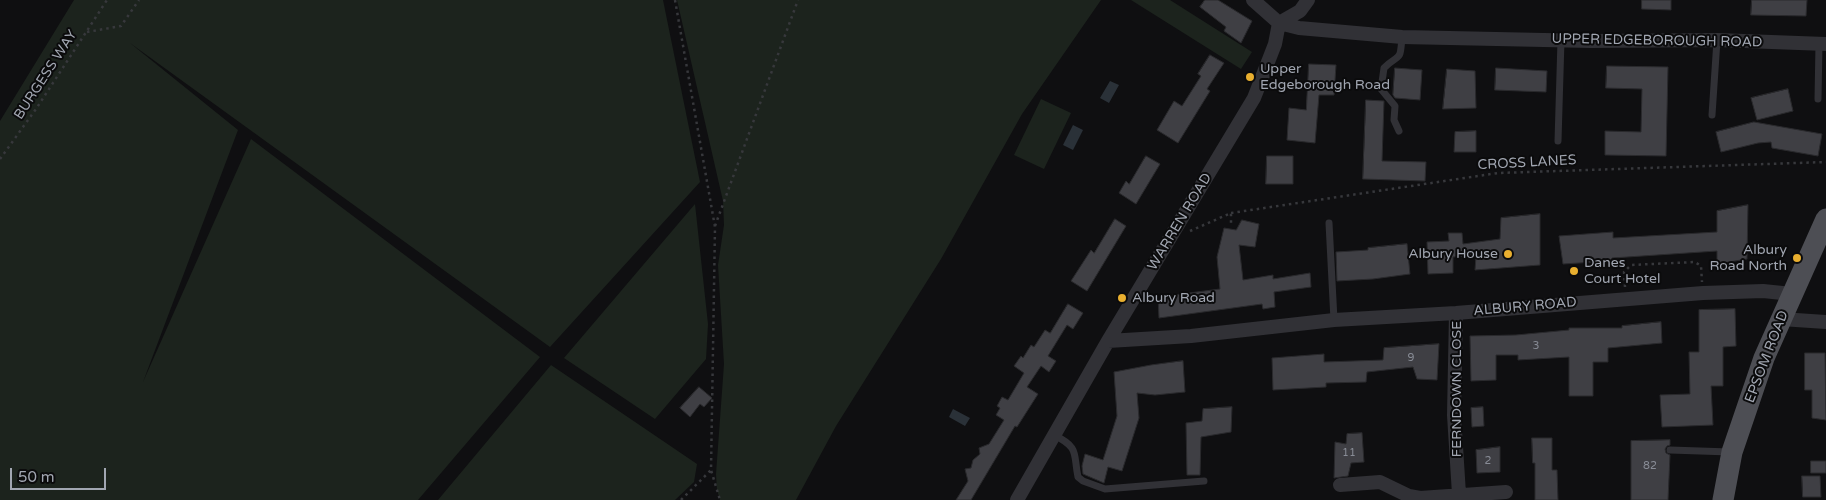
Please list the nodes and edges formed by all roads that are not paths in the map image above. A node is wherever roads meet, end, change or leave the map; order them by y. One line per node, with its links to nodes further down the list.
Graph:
1 (1253, 0): 3 (street)
2 (1304, 5): 3 (street)
3 (1279, 23): 4 (street, UPPER EDGEBOROUGH ROAD); 19 (street, WARREN ROAD)
4 (1402, 37): 5 (street, UPPER EDGEBOROUGH ROAD); 10 (lane)
5 (1561, 40): 6 (street, UPPER EDGEBOROUGH ROAD); 11 (lane)
6 (1717, 40): 7 (street, UPPER EDGEBOROUGH ROAD); 9 (lane)
7 (1822, 44): 8 (lane)
8 (1818, 99)
9 (1712, 115)
10 (1399, 131)
11 (1558, 141)
12 (1826, 219): 14 (main road, EPSOM ROAD)
13 (1329, 223): 17 (lane)
14 (1792, 294): 15 (street, ALBURY ROAD); 16 (main road, EPSOM ROAD)
15 (1456, 313): 17 (street, ALBURY ROAD); 26 (street, FERNDOWN CLOSE)
16 (1781, 319): 18 (street); 22 (main road, EPSOM ROAD)
17 (1334, 320): 19 (street, ALBURY ROAD)
18 (1826, 322)
19 (1108, 341): 20 (street, WARREN ROAD)
20 (1054, 435): 23 (lane); 27 (street, WARREN ROAD)
21 (1670, 450): 22 (lane)
22 (1732, 452): 28 (main road, EPSOM ROAD)
23 (1204, 481)
24 (1340, 485): 26 (street)
25 (1506, 492): 26 (street)
26 (1460, 494)
27 (1017, 500)
28 (1723, 500)

